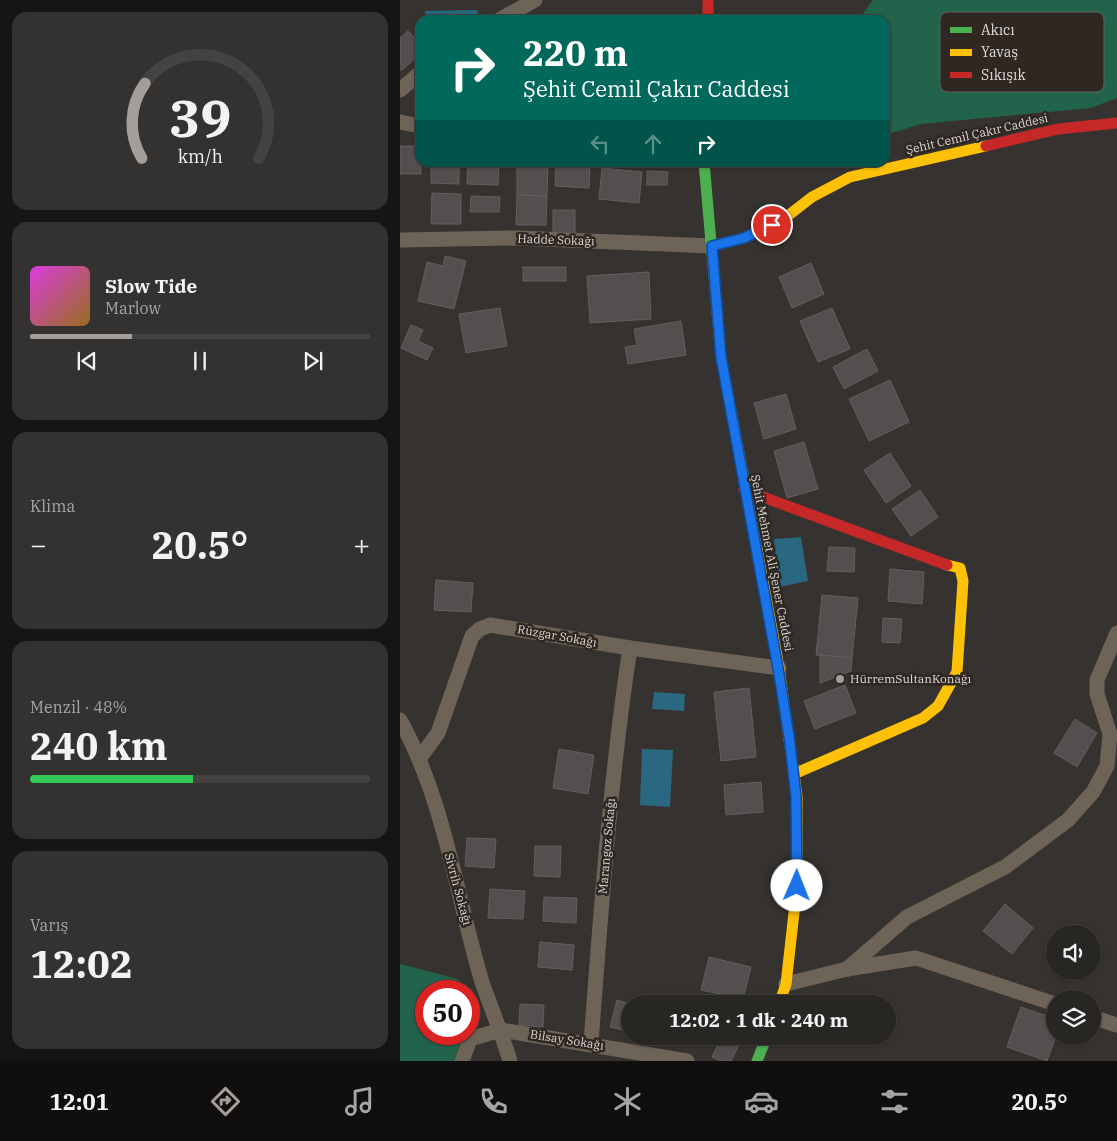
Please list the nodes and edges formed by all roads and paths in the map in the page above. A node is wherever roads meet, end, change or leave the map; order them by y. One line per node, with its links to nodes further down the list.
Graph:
1 (535, 0): 3 (street)
2 (708, 0): 4 (main road)
3 (508, 15)
4 (708, 15)
5 (415, 77): 6 (street)
6 (400, 90)
7 (400, 122): 9 (street)
8 (1117, 123): 12 (main road, Şehit Cemil Çakır Caddesi)
9 (415, 125)
10 (704, 167): 12 (main road, Şehit Mehmet Ali Şener Caddesi)
11 (400, 240): 12 (street, Hadde Sokağı)
12 (712, 246): 13 (main road, Şehit Mehmet Ali Şener Caddesi)
13 (744, 490): 16 (main road, Şehit Mehmet Ali Şener Caddesi); 19 (main road)
14 (1117, 633): 20 (street)
15 (630, 648): 16 (street, Rüzgar Sokağı); 18 (street, Rüzgar Sokağı); 27 (street, Marangoz Sokağı)
16 (778, 668): 19 (main road, Şehit Mehmet Ali Şener Caddesi)
17 (400, 720): 18 (street, Sivrih Sokağı)
18 (419, 759): 26 (street, Sivrih Sokağı)
19 (794, 774): 21 (main road, Şehit Mehmet Ali Şener Caddesi)
20 (847, 969): 21 (street); 23 (street)
21 (786, 984): 22 (main road, Şehit Mehmet Ali Şener Caddesi)
22 (782, 995)
23 (1046, 1001)
24 (1101, 1020): 25 (street)
25 (1117, 1025)
26 (501, 1030): 27 (street, Bilsay Sokağı); 29 (street, Bilsay Sokağı); 30 (street, Sivrih Sokağı)
27 (591, 1043): 31 (street, Bilsay Sokağı)
28 (763, 1045): 32 (main road)
29 (462, 1061)
30 (510, 1061)
31 (687, 1061)
32 (757, 1061)

